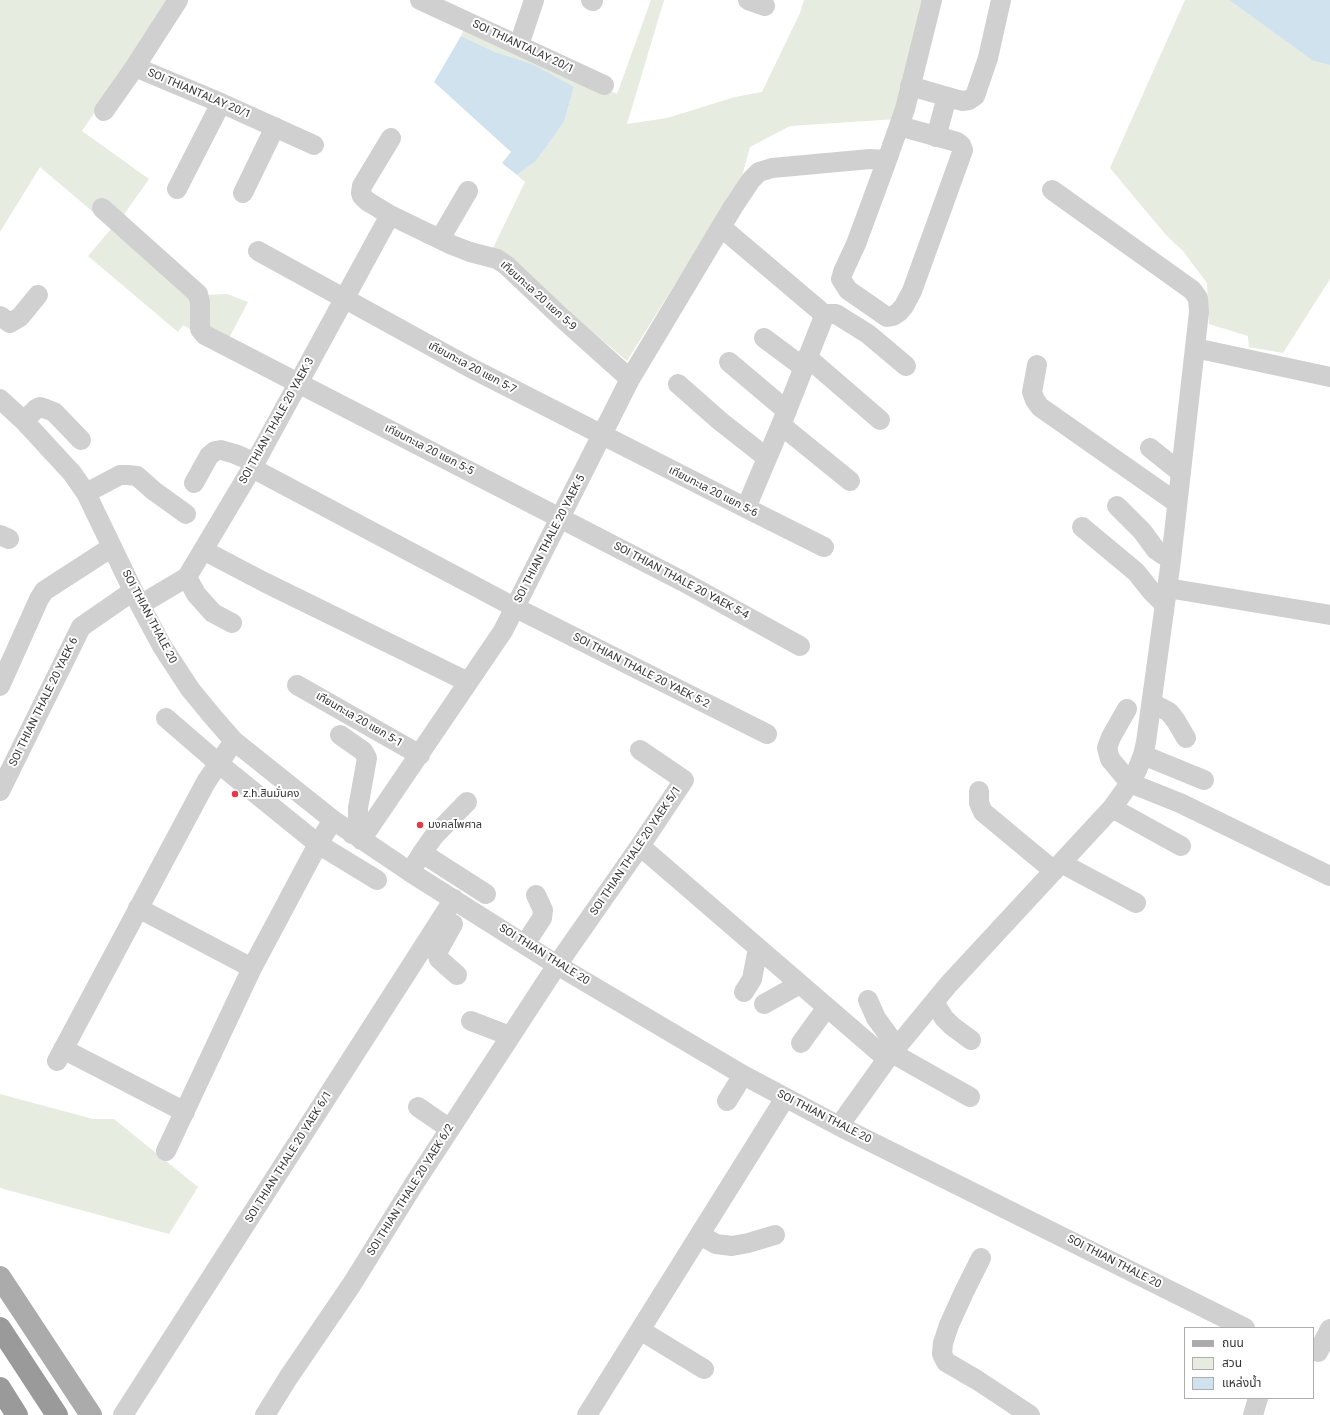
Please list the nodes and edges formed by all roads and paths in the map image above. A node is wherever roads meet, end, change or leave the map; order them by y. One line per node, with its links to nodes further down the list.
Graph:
1 (178, 0): 7 (street, SOI THIANTALAY 20/1)
2 (420, 0): 6 (street, SOI THIANTALAY 20/1)
3 (534, 0): 6 (street)
4 (932, 0): 9 (street)
5 (1001, 0): 10 (street)
6 (519, 45): 8 (street, SOI THIANTALAY 20/1)
7 (135, 67): 11 (street, SOI THIANTALAY 20/1); 12 (street)
8 (604, 85)
9 (910, 86): 10 (street); 13 (street)
10 (947, 97): 15 (street)
11 (221, 103): 14 (street, SOI THIANTALAY 20/1); 19 (street)
12 (104, 111)
13 (899, 126): 15 (street); 18 (street)
14 (274, 127): 17 (street, SOI THIANTALAY 20/1); 22 (street)
15 (936, 137): 18 (street)
16 (391, 138): 24 (street, เทียนทะเล 20 แยก 5-9)
17 (314, 145)
18 (887, 160): 25 (street, SOI THIAN THALE 20 YAEK 5)
19 (177, 188)
20 (1052, 190): 33 (street)
21 (468, 191): 26 (street)
22 (243, 193)
23 (102, 208): 40 (street, เทียนทะเล 20 แยก 5-5)
24 (390, 214): 26 (street, เทียนทะเล 20 แยก 5-9); 29 (street, SOI THIAN THALE 20 YAEK 3)
25 (721, 227): 30 (street); 39 (street, SOI THIAN THALE 20 YAEK 5)
26 (440, 239): 39 (street, เทียนทะเล 20 แยก 5-9)
27 (258, 251): 29 (street, เทียนทะเล 20 แยก 5-7)
28 (38, 295): 31 (street)
29 (344, 298): 40 (street, SOI THIAN THALE 20 YAEK 3); 46 (street, เทียนทะเล 20 แยก 5-7)
30 (822, 314): 35 (street); 37 (street)
31 (0, 316)
32 (764, 338): 35 (street)
33 (1195, 348): 38 (street); 51 (street)
34 (729, 362): 43 (street)
35 (805, 362): 43 (street); 44 (street)
36 (1037, 365): 55 (street)
37 (906, 366)
38 (1330, 377)
39 (630, 379): 46 (street, SOI THIAN THALE 20 YAEK 5)
40 (297, 383): 50 (street, SOI THIAN THALE 20 YAEK 3); 59 (street, เทียนทะเล 20 แยก 5-5)
41 (678, 384): 49 (street)
42 (0, 399): 45 (street, SOI THIAN THALE 20)
43 (784, 418): 49 (street); 52 (street)
44 (880, 420)
45 (24, 421): 47 (street); 54 (street, SOI THIAN THALE 20)
46 (602, 436): 57 (street, เทียนทะเล 20 แยก 5-6); 59 (street, SOI THIAN THALE 20 YAEK 5)
47 (81, 440)
48 (1150, 448): 51 (street)
49 (767, 458): 57 (street)
50 (253, 465): 53 (street, SOI THIAN THALE 20 YAEK 5-2); 63 (street, SOI THIAN THALE 20 YAEK 3); 69 (street, SOI THIAN THALE 20 YAEK 5-2)
51 (1180, 472): 55 (street)
52 (850, 481)
53 (194, 483)
54 (86, 493): 58 (street); 61 (street, SOI THIAN THALE 20)
55 (1177, 503): 64 (street)
56 (1117, 506): 64 (street)
57 (746, 508): 62 (street, เทียนทะเล 20 แยก 5-6)
58 (186, 514)
59 (561, 518): 69 (street, SOI THIAN THALE 20 YAEK 5); 72 (street, SOI THIAN THALE 20 YAEK 5-4)
60 (1082, 527): 66 (street)
61 (112, 547): 68 (street, SOI THIAN THALE 20); 75 (street)
62 (824, 547)
63 (203, 550): 65 (street, SOI THIAN THALE 20 YAEK 3); 73 (street)
64 (1164, 555): 66 (street); 67 (street)
65 (187, 577): 68 (street, SOI THIAN THALE 20 YAEK 3); 71 (street)
66 (1144, 581): 67 (street)
67 (1166, 596): 70 (street); 76 (street)
68 (137, 598): 82 (street, SOI THIAN THALE 20); 89 (street, SOI THIAN THALE 20 YAEK 6)
69 (516, 608): 73 (street, SOI THIAN THALE 20 YAEK 5); 79 (street, SOI THIAN THALE 20 YAEK 5-2)
70 (1330, 615)
71 (232, 623)
72 (800, 646)
73 (468, 682): 84 (street, SOI THIAN THALE 20 YAEK 5)
74 (297, 685): 84 (street, เทียนทะเล 20 แยก 5-1)
75 (0, 686)
76 (1152, 703): 81 (street); 85 (street)
77 (1127, 709): 88 (street)
78 (166, 718): 86 (street)
79 (767, 734)
80 (340, 735): 94 (street)
81 (1186, 738)
82 (234, 740): 86 (street); 93 (street, SOI THIAN THALE 20)
83 (640, 750): 96 (street, SOI THIAN THALE 20 YAEK 5/1)
84 (420, 755): 94 (street, SOI THIAN THALE 20 YAEK 5)
85 (1143, 755): 87 (street); 88 (street)
86 (218, 763): 95 (street); 107 (street)
87 (1204, 780)
88 (1130, 782): 92 (street); 101 (street)
89 (0, 791)
90 (979, 791): 99 (street)
91 (466, 802): 98 (street)
92 (1112, 808): 97 (street); 99 (street)
93 (333, 820): 94 (street, SOI THIAN THALE 20); 95 (street)
94 (357, 837): 100 (street, SOI THIAN THALE 20)
95 (318, 844): 102 (street); 111 (street)
96 (640, 846): 109 (street); 110 (street, SOI THIAN THALE 20 YAEK 5/1)
97 (1181, 846)
98 (422, 853): 100 (street); 103 (street)
99 (1057, 867): 106 (street); 116 (street)
100 (410, 872): 105 (street, SOI THIAN THALE 20)
101 (1330, 876)
102 (377, 880)
103 (486, 894)
104 (536, 896): 108 (street)
105 (459, 902): 108 (street, SOI THIAN THALE 20); 112 (street); 149 (street, SOI THIAN THALE 20 YAEK 6/1)
106 (1136, 903)
107 (138, 908): 111 (street); 129 (street)
108 (525, 944): 110 (street, SOI THIAN THALE 20)
109 (758, 948): 113 (street); 114 (street)
110 (557, 965): 120 (street, SOI THIAN THALE 20 YAEK 6/2); 124 (street, SOI THIAN THALE 20)
111 (252, 968): 129 (street)
112 (457, 975)
113 (800, 984): 117 (street); 118 (street)
114 (744, 992)
115 (868, 1000): 123 (street)
116 (934, 1002): 121 (street); 123 (street)
117 (764, 1004)
118 (827, 1007): 122 (street); 123 (street)
119 (471, 1021): 120 (street)
120 (510, 1036): 131 (street, SOI THIAN THALE 20 YAEK 6/2)
121 (971, 1040)
122 (801, 1043)
123 (892, 1053): 125 (street); 130 (street)
124 (743, 1075): 126 (street, SOI THIAN THALE 20); 127 (street)
125 (970, 1097)
126 (785, 1098): 130 (street, SOI THIAN THALE 20); 134 (street)
127 (727, 1101)
128 (418, 1107): 131 (street)
129 (185, 1112): 132 (street)
130 (839, 1126): 137 (street, SOI THIAN THALE 20)
131 (450, 1129): 150 (street, SOI THIAN THALE 20 YAEK 6/2)
132 (166, 1151)
133 (774, 1235): 134 (street)
134 (700, 1236): 141 (street)
135 (981, 1258): 152 (street)
136 (0, 1277): 148 (main road)
137 (1216, 1321): 138 (street, SOI THIAN THALE 20)
138 (1241, 1327)
139 (0, 1328): 147 (highway)
140 (1330, 1329): 142 (street)
141 (640, 1330): 143 (street); 151 (street)
142 (1320, 1352)
143 (704, 1369)
144 (0, 1388): 146 (highway)
145 (1258, 1399): 153 (street)
146 (17, 1415)
147 (56, 1415)
148 (91, 1415)
149 (123, 1415)
150 (265, 1415)
151 (587, 1415)
152 (1030, 1415)
153 (1253, 1415)

